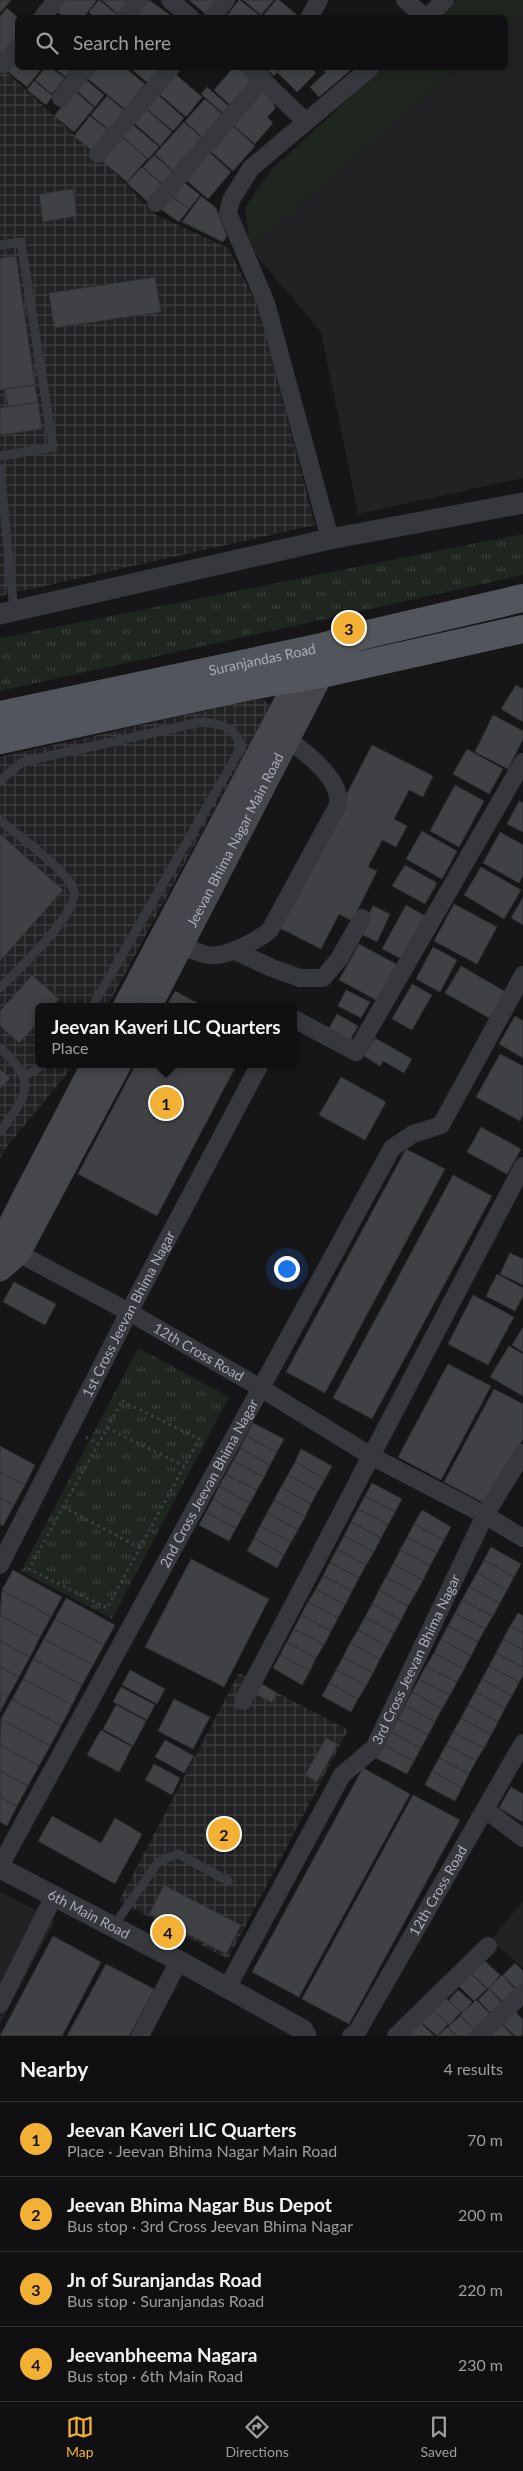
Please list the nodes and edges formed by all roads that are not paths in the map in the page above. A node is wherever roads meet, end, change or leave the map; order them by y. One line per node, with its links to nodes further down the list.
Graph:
1 (56, 0): 8 (street)
2 (140, 0): 9 (street)
3 (170, 0): 10 (street)
4 (226, 0): 11 (street)
5 (319, 0): 12 (street)
6 (405, 0): 13 (street)
7 (444, 0): 14 (street)
8 (44, 15)
9 (128, 15)
10 (188, 15)
11 (214, 15)
12 (311, 15)
13 (422, 15)
14 (429, 15)
15 (15, 51): 16 (street)
16 (4, 64)
17 (84, 70): 21 (street)
18 (168, 70): 23 (street)
19 (366, 70): 22 (street)
20 (256, 73): 22 (street); 24 (street)
21 (61, 98)
22 (305, 122): 29 (street)
23 (98, 154)
24 (156, 203)
25 (0, 245): 26 (lane)
26 (0, 456)
27 (0, 468): 31 (lane)
28 (523, 503): 29 (street)
29 (330, 539): 31 (street)
30 (523, 598): 33 (main road, Suranjandas Road)
31 (7, 612)
32 (523, 628): 33 (main road, Suranjandas Road)
33 (311, 662): 34 (main road, Suranjandas Road); 35 (main road, Suranjandas Road); 36 (main road, Jeevan Bhima Nagar Main Road); 46 (main road, Jeevan Bhima Nagar Main Road)
34 (0, 715)
35 (0, 740)
36 (287, 740): 41 (main road, Jeevan Bhima Nagar Main Road); 42 (street)
37 (523, 762): 48 (street)
38 (0, 781): 45 (lane)
39 (0, 820): 44 (lane)
40 (362, 918): 42 (street)
41 (181, 946): 42 (street); 47 (main road, Jeevan Bhima Nagar Main Road)
42 (235, 950)
43 (523, 975): 59 (street, 2nd Cross Jeevan Bhima Nagar)
44 (0, 988)
45 (94, 1003)
46 (126, 1003)
47 (151, 1003)
48 (297, 1021)
49 (0, 1048): 54 (lane)
50 (38, 1068): 54 (lane)
51 (92, 1068): 57 (main road)
52 (118, 1068): 57 (main road)
53 (258, 1068): 58 (street, 1st Cross Jeevan Bhima Nagar)
54 (25, 1076): 55 (lane)
55 (0, 1132)
56 (523, 1166): 61 (street)
57 (5, 1253): 58 (street, 12th Cross Road)
58 (129, 1312): 59 (street, 12th Cross Road); 64 (street, 1st Cross Jeevan Bhima Nagar)
59 (260, 1387): 61 (street, 12th Cross Road); 69 (street, 2nd Cross Jeevan Bhima Nagar)
60 (523, 1452): 62 (street, 3rd Cross Jeevan Bhima Nagar)
61 (371, 1456): 62 (street, 12th Cross Road); 65 (street)
62 (485, 1515): 63 (street, 12th Cross Road); 75 (street, 3rd Cross Jeevan Bhima Nagar)
63 (523, 1538)
64 (0, 1565)
65 (243, 1701)
66 (523, 1742): 67 (street, 12th Cross Road)
67 (486, 1810): 68 (street); 80 (street, 12th Cross Road)
68 (523, 1838)
69 (0, 1867): 71 (street, 6th Main Road)
70 (228, 1881): 72 (lane)
71 (54, 1896): 72 (street, 6th Main Road); 77 (street)
72 (113, 1927): 74 (street, 6th Main Road)
73 (488, 1946): 81 (street)
74 (179, 1961): 75 (street, 6th Main Road); 79 (street)
75 (228, 1988): 78 (street, 6th Main Road)
76 (523, 1993): 82 (street)
77 (0, 2004)
78 (303, 2034)
79 (140, 2036)
80 (351, 2036)
81 (396, 2036)
82 (479, 2036)

